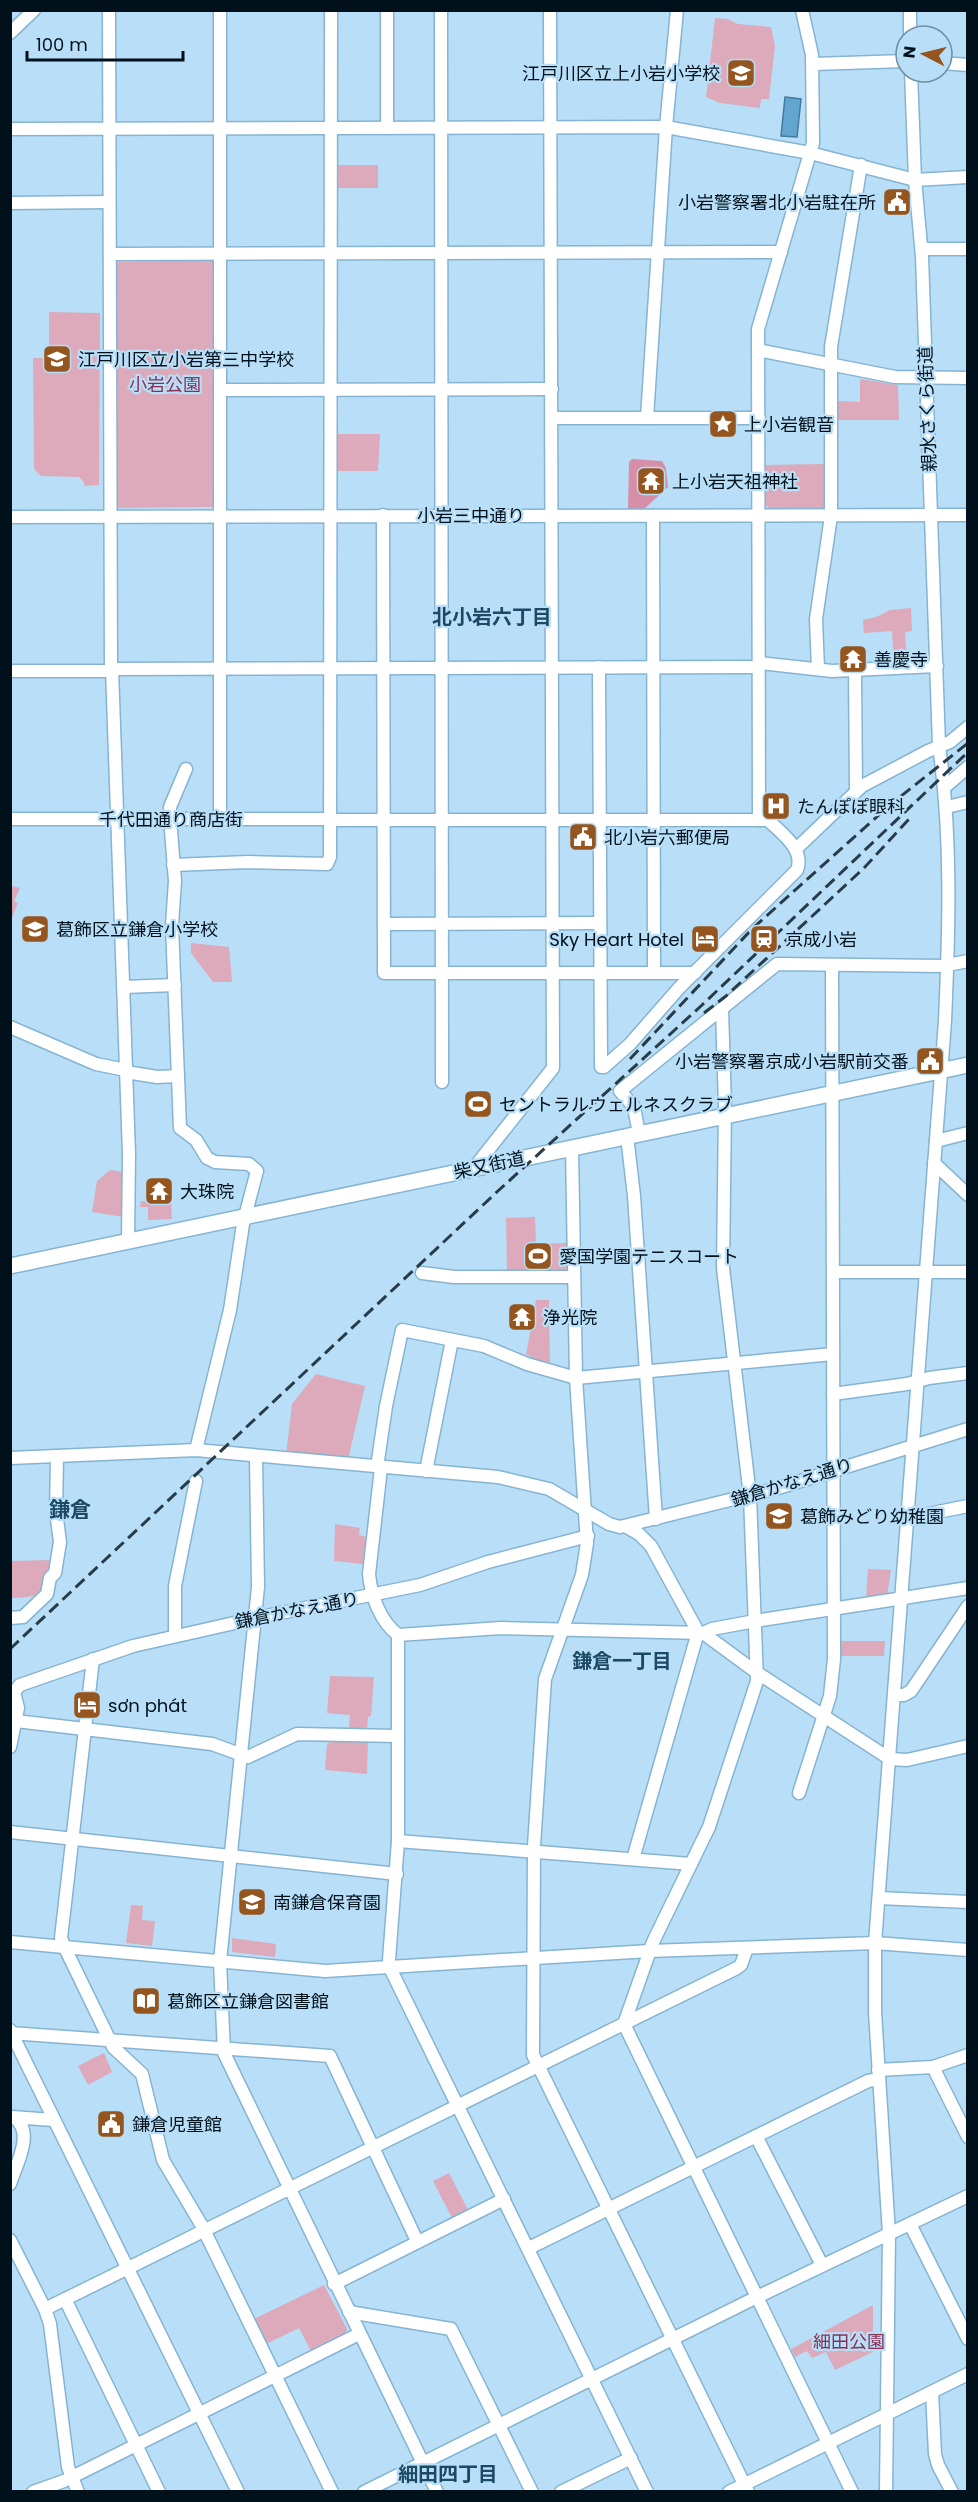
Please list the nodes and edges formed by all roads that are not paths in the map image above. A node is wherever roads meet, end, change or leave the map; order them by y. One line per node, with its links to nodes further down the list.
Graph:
1 (34, 10): 10 (street)
2 (109, 10): 21 (street)
3 (220, 10): 15 (street)
4 (331, 10): 16 (street)
5 (387, 10): 17 (street)
6 (441, 10): 18 (street)
7 (550, 10): 19 (street)
8 (677, 10): 14 (street)
9 (802, 10): 12 (street)
10 (10, 33)
11 (894, 61): 12 (street)
12 (813, 64): 22 (street)
13 (911, 84): 25 (street, 親水さくら街道)
14 (666, 127): 19 (street); 22 (street); 33 (street)
15 (220, 128): 16 (street); 21 (street); 35 (street)
16 (331, 128): 17 (street); 30 (street)
17 (387, 128): 18 (street)
18 (441, 128): 19 (street); 31 (street)
19 (551, 128): 32 (street)
20 (10, 129): 21 (street)
21 (110, 129): 26 (street)
22 (810, 153): 23 (street); 34 (street)
23 (861, 165): 25 (street); 38 (street)
24 (968, 177): 25 (street)
25 (915, 180): 28 (street, 親水さくら街道)
26 (109, 202): 27 (street); 36 (street)
27 (10, 203)
28 (922, 249): 29 (street); 40 (street, 親水さくら街道)
29 (968, 249)
30 (331, 252): 31 (street); 35 (street); 44 (street)
31 (442, 252): 32 (street); 41 (street)
32 (552, 252): 33 (street); 42 (street)
33 (658, 252): 34 (street); 46 (street)
34 (781, 252): 37 (street)
35 (220, 253): 36 (street); 43 (street)
36 (110, 254): 59 (street)
37 (758, 350): 38 (street); 47 (street)
38 (831, 364): 40 (street); 56 (street)
39 (968, 378): 40 (street)
40 (925, 379): 57 (street, 親水さくら街道)
41 (442, 389): 42 (street); 44 (street); 50 (street)
42 (552, 389): 45 (street)
43 (220, 390): 44 (street); 53 (street)
44 (331, 390): 48 (street)
45 (552, 418): 46 (street); 51 (street)
46 (647, 418): 47 (street)
47 (759, 418): 55 (street)
48 (331, 515): 49 (street, 小岩三中通り); 53 (street, 小岩三中通り); 68 (street)
49 (383, 515): 50 (street, 小岩三中通り); 62 (street)
50 (442, 515): 51 (street, 小岩三中通り); 63 (street)
51 (552, 515): 54 (street, 小岩三中通り); 64 (street)
52 (968, 515): 57 (street, 小岩三中通り)
53 (221, 516): 59 (street, 小岩三中通り); 67 (street)
54 (653, 516): 55 (street, 小岩三中通り); 66 (street)
55 (759, 516): 56 (street, 小岩三中通り); 60 (street)
56 (831, 516): 57 (street, 小岩三中通り); 70 (street)
57 (931, 516): 61 (street, 親水さくら街道)
58 (10, 517): 59 (street, 小岩三中通り)
59 (111, 517): 69 (street)
60 (759, 665): 66 (street); 70 (street); 88 (street)
61 (937, 666): 71 (street); 74 (street, 親水さくら街道)
62 (383, 667): 63 (street); 68 (street); 86 (street)
63 (442, 667): 64 (street); 89 (street)
64 (552, 667): 65 (street); 90 (street)
65 (599, 667): 66 (street); 87 (street)
66 (653, 667): 91 (street)
67 (221, 668): 68 (street); 69 (street); 84 (street)
68 (332, 668): 85 (street)
69 (111, 669): 72 (street); 83 (street)
70 (818, 669): 71 (street)
71 (855, 670): 78 (street)
72 (10, 671)
73 (968, 727): 74 (street)
74 (939, 747): 77 (street, 親水さくら街道); 78 (street)
75 (968, 767): 77 (street)
76 (186, 768): 81 (street)
77 (946, 786): 80 (street, 親水さくら街道)
78 (856, 791): 92 (street)
79 (968, 802): 80 (street)
80 (947, 807): 100 (street, 親水さくら街道)
81 (170, 818): 83 (street, 千代田通り商店街); 84 (street, 千代田通り商店街); 93 (street)
82 (10, 819): 83 (street, 千代田通り商店街)
83 (118, 819): 107 (street)
84 (220, 819): 85 (street, 千代田通り商店街)
85 (331, 820): 86 (street, 千代田通り商店街); 93 (street)
86 (384, 820): 89 (street, 千代田通り商店街); 95 (street)
87 (600, 820): 90 (street, 千代田通り商店街); 91 (street, 千代田通り商店街); 94 (street)
88 (759, 820): 91 (street, 千代田通り商店街); 92 (street)
89 (442, 821): 90 (street, 千代田通り商店街); 96 (street)
90 (553, 821): 97 (street)
91 (654, 821): 101 (street)
92 (796, 849): 102 (street)
93 (173, 865): 106 (street)
94 (600, 923): 97 (street); 105 (street)
95 (384, 924): 96 (street); 103 (street)
96 (442, 924): 97 (street); 103 (street)
97 (553, 924): 104 (street)
98 (968, 961): 100 (street)
99 (832, 965): 100 (street); 108 (street); 115 (street)
100 (947, 965): 111 (street, 親水さくら街道)
101 (654, 973): 102 (street); 105 (street)
102 (695, 973): 105 (street)
103 (442, 974): 104 (street); 114 (street)
104 (553, 974): 105 (street); 122 (street)
105 (601, 974)
106 (175, 985): 107 (street); 113 (street)
107 (124, 987): 112 (street)
108 (722, 1010): 116 (street); 118 (street)
109 (10, 1027): 112 (street)
110 (968, 1065): 111 (main road, 柴又街道)
111 (942, 1070): 115 (main road, 柴又街道); 119 (street, 親水さくら街道)
112 (126, 1071): 113 (street); 125 (street)
113 (178, 1076): 124 (street)
114 (442, 1082)
115 (833, 1093): 116 (main road, 柴又街道); 127 (street)
116 (725, 1116): 118 (main road, 柴又街道); 134 (street)
117 (968, 1133): 119 (street)
118 (633, 1135): 120 (main road, 柴又街道); 135 (street)
119 (936, 1141): 121 (street, 親水さくら街道)
120 (572, 1148): 122 (main road, 柴又街道); 131 (street)
121 (934, 1164): 123 (street); 128 (street, 親水さくら街道)
122 (474, 1168): 124 (main road, 柴又街道)
123 (968, 1195)
124 (245, 1217): 125 (main road, 柴又街道); 142 (street)
125 (128, 1241): 126 (main road, 柴又街道)
126 (10, 1266)
127 (833, 1272): 128 (street); 133 (street)
128 (926, 1272): 129 (street); 138 (street, 親水さくら街道)
129 (968, 1272)
130 (422, 1273): 131 (street)
131 (574, 1277): 137 (street)
132 (452, 1340): 137 (street); 146 (street); 148 (street)
133 (833, 1354): 134 (street); 139 (street)
134 (734, 1364): 135 (street); 150 (street)
135 (647, 1373): 137 (street); 154 (street)
136 (968, 1373): 138 (street)
137 (576, 1378): 152 (street)
138 (918, 1381): 139 (street); 141 (street, 親水さくら街道)
139 (833, 1394): 147 (street)
140 (968, 1429): 141 (street, 鎌倉かなえ通り)
141 (913, 1444): 147 (street, 鎌倉かなえ通り); 153 (street, 親水さくら街道)
142 (196, 1450): 143 (street); 144 (street)
143 (57, 1457): 145 (street); 162 (street)
144 (256, 1457): 146 (street); 163 (street)
145 (10, 1458)
146 (379, 1467): 148 (street); 158 (street)
147 (832, 1470): 150 (street, 鎌倉かなえ通り); 161 (street)
148 (426, 1471): 152 (street)
149 (196, 1481): 167 (street)
150 (750, 1496): 154 (street, 鎌倉かなえ通り); 164 (street)
151 (968, 1506): 153 (street)
152 (586, 1509): 155 (street); 156 (street)
153 (908, 1518): 159 (street, 親水さくら街道)
154 (656, 1519): 155 (street, 鎌倉かなえ通り)
155 (620, 1527): 166 (street)
156 (588, 1536): 158 (street, 鎌倉かなえ通り); 165 (street)
157 (968, 1588): 159 (street)
158 (372, 1596): 163 (street, 鎌倉かなえ通り); 168 (street)
159 (902, 1598): 161 (street); 171 (street, 親水さくら街道)
160 (968, 1606): 171 (street)
161 (834, 1609): 164 (street); 172 (street)
162 (10, 1618)
163 (256, 1618): 167 (street, 鎌倉かなえ通り); 178 (street)
164 (755, 1621): 166 (street); 170 (street)
165 (563, 1630): 166 (street); 168 (street); 184 (street)
166 (701, 1633): 170 (street); 186 (street)
167 (175, 1635): 169 (street, 鎌倉かなえ通り)
168 (398, 1635): 175 (street)
169 (93, 1659): 173 (street, 鎌倉かなえ通り); 174 (street)
170 (756, 1672): 172 (street); 187 (street)
171 (894, 1695): 179 (street, 親水さくら街道)
172 (823, 1715): 179 (street); 180 (street)
173 (15, 1721): 174 (street); 177 (street)
174 (85, 1729): 178 (street); 182 (street)
175 (398, 1736): 178 (street); 183 (street)
176 (968, 1746): 179 (street)
177 (10, 1747)
178 (241, 1755): 185 (street)
179 (890, 1759): 189 (street, 親水さくら街道)
180 (799, 1793)
181 (10, 1832): 182 (street)
182 (73, 1839): 185 (street); 193 (street)
183 (398, 1841): 184 (street); 188 (street)
184 (534, 1852): 186 (street); 197 (street)
185 (230, 1856): 188 (street); 198 (street)
186 (633, 1859): 187 (street)
187 (692, 1864): 196 (street)
188 (397, 1874): 199 (street)
189 (879, 1898): 190 (street); 192 (street, 親水さくら街道)
190 (968, 1902)
191 (10, 1942): 193 (street)
192 (875, 1943): 194 (street); 195 (street); 207 (street, 親水さくら街道)
193 (63, 1946): 198 (street); 202 (street)
194 (747, 1948): 196 (street); 200 (street)
195 (968, 1950)
196 (650, 1951): 197 (street); 200 (street)
197 (534, 1959): 199 (street); 205 (street)
198 (220, 1961): 199 (street); 203 (street)
199 (390, 1968): 208 (street)
200 (624, 2024): 205 (street); 214 (street)
201 (11, 2032): 202 (street); 210 (street)
202 (109, 2040): 203 (street); 221 (street)
203 (224, 2048): 213 (street); 216 (street)
204 (968, 2055): 206 (street)
205 (539, 2066): 208 (street); 219 (street)
206 (933, 2067): 207 (street); 212 (street)
207 (878, 2074): 211 (street); 222 (street, 親水さくら街道)
208 (458, 2106): 213 (street); 218 (street)
209 (12, 2117): 210 (street); 215 (street)
210 (53, 2120): 228 (street)
211 (756, 2136): 214 (street); 227 (street)
212 (968, 2137)
213 (373, 2147): 216 (street); 224 (street)
214 (693, 2166): 219 (street); 230 (street)
215 (10, 2184)
216 (289, 2190): 221 (street); 229 (street)
217 (968, 2196): 220 (street)
218 (504, 2199): 224 (street); 225 (street)
219 (610, 2209): 225 (street); 235 (street)
220 (910, 2224): 222 (street); 236 (street)
221 (204, 2231): 228 (street); 238 (street)
222 (889, 2234): 227 (street); 242 (street, 親水さくら街道)
223 (10, 2240): 226 (street)
224 (417, 2241): 229 (street)
225 (529, 2248): 239 (street)
226 (17, 2263): 232 (street)
227 (822, 2265): 230 (street)
228 (128, 2269): 231 (street); 241 (street)
229 (334, 2284): 233 (street)
230 (757, 2297): 235 (street); 244 (street)
231 (65, 2299): 232 (street); 245 (street)
232 (45, 2309): 248 (street)
233 (349, 2312): 234 (street); 243 (street)
234 (359, 2334): 238 (street); 247 (street)
235 (673, 2339): 239 (street); 249 (street)
236 (968, 2339)
237 (968, 2374): 240 (street)
238 (275, 2375): 241 (street); 254 (street)
239 (593, 2378): 243 (street); 246 (street)
240 (932, 2392): 242 (street); 263 (street)
241 (199, 2413): 245 (street); 253 (street)
242 (888, 2414): 244 (street); 262 (street, 親水さくら街道)
243 (498, 2424): 247 (street); 257 (street)
244 (828, 2442): 249 (street); 261 (street)
245 (136, 2444): 248 (street); 252 (street)
246 (631, 2458): 258 (street); 259 (street)
247 (423, 2463): 255 (street); 256 (street)
248 (71, 2476): 250 (street); 251 (street)
249 (746, 2488): 260 (street)
250 (33, 2492)
251 (78, 2492)
252 (159, 2492)
253 (238, 2492)
254 (332, 2492)
255 (364, 2492)
256 (437, 2492)
257 (532, 2492)
258 (561, 2492)
259 (647, 2492)
260 (729, 2492)
261 (852, 2492)
262 (886, 2492)
263 (952, 2492)

